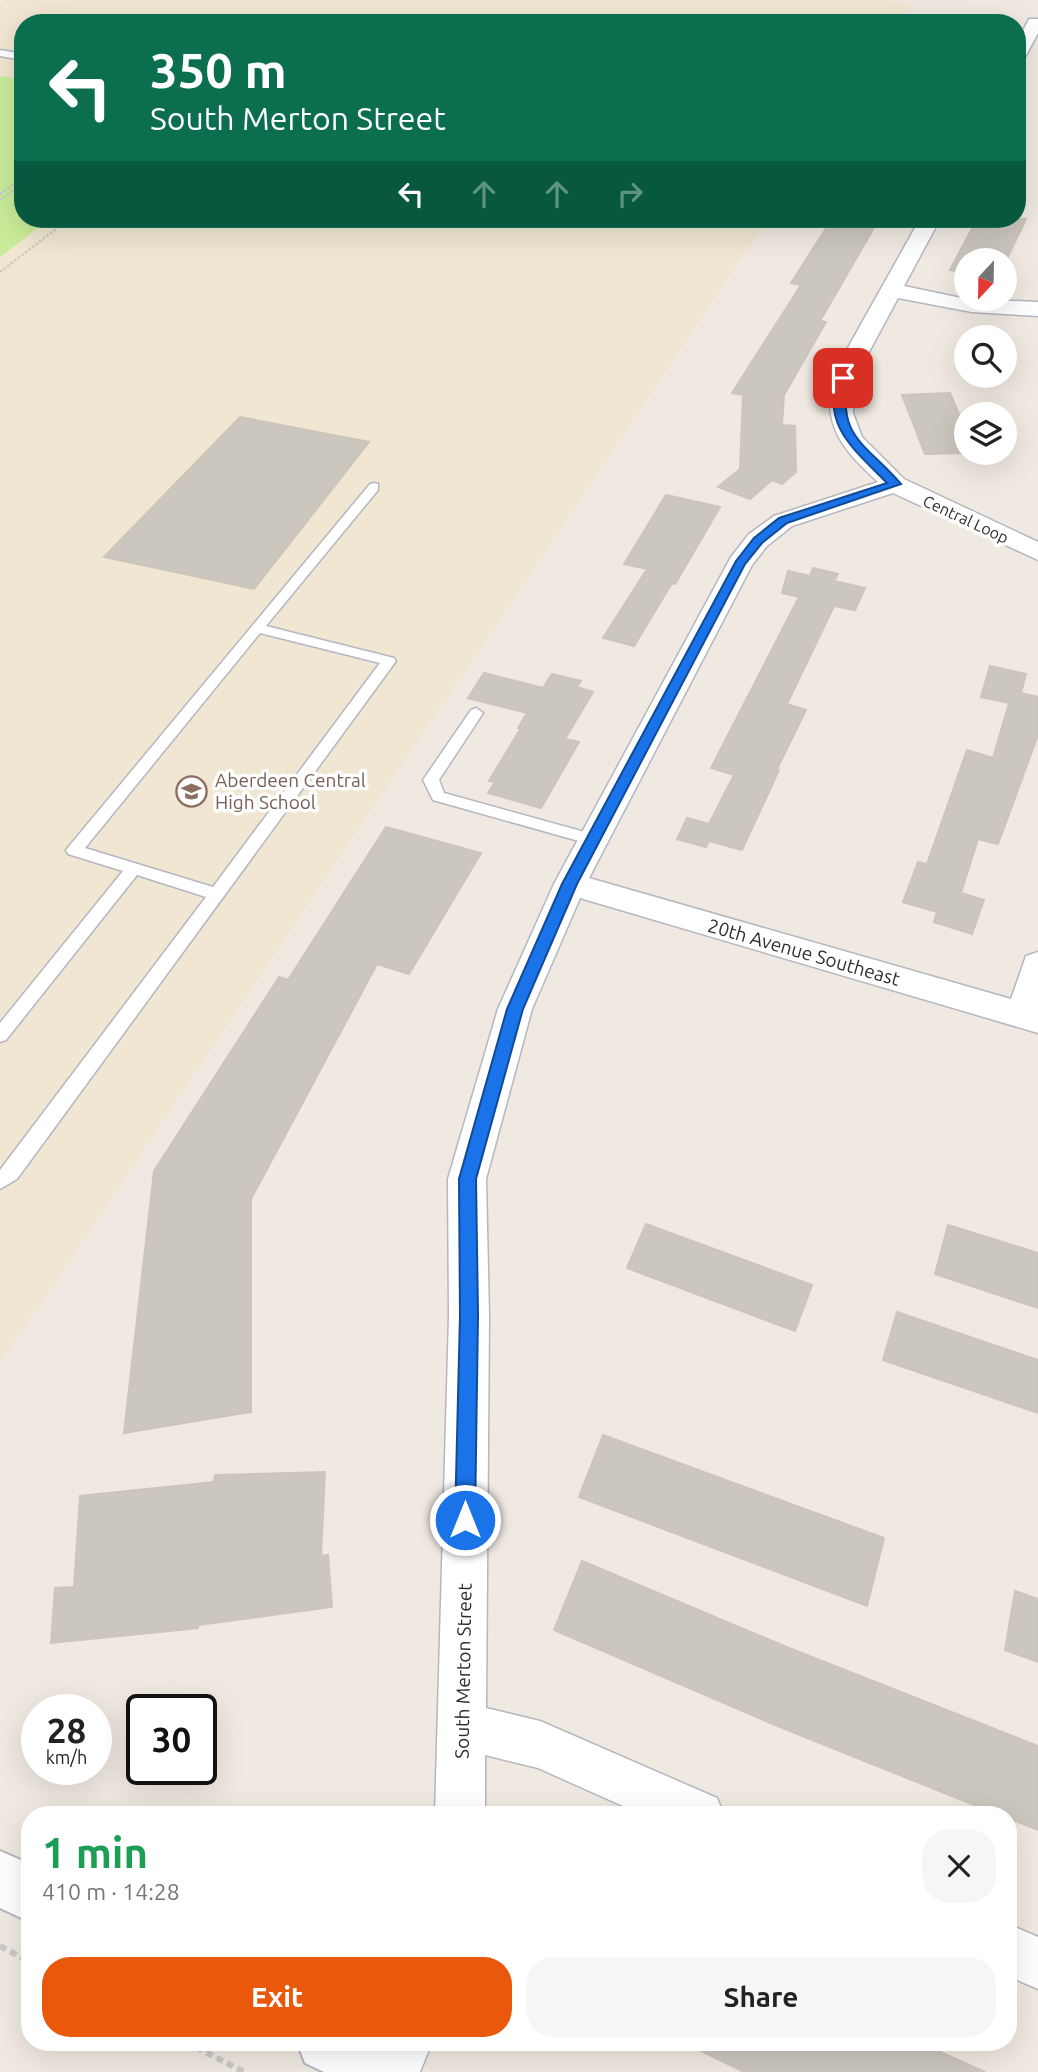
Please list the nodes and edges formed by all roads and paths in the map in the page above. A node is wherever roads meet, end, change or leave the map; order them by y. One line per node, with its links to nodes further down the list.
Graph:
1 (1035, 23): 2 (street)
2 (1026, 48)
3 (57, 228): 5 (path)
4 (925, 228): 6 (street)
5 (0, 272)
6 (891, 290): 7 (street); 8 (street)
7 (1038, 309)
8 (895, 484): 10 (street, Central Loop); 13 (street, South Merton Street)
9 (374, 487): 11 (lane)
10 (1038, 552)
11 (257, 628): 14 (lane); 16 (lane)
12 (476, 713): 13 (lane)
13 (593, 840): 15 (street, South Merton Street)
14 (134, 868): 16 (lane); 19 (lane)
15 (570, 884): 18 (street, 20th Avenue Southeast); 21 (street, South Merton Street)
16 (216, 894): 20 (lane)
17 (1038, 965): 18 (street)
18 (1031, 1018)
19 (0, 1035)
20 (0, 1181)
21 (463, 1726): 22 (street, South Merton Street); 23 (street)
22 (460, 1806)
23 (679, 1806)
24 (0, 1879): 25 (main road)
25 (21, 1890)
26 (0, 1947): 28 (path)
27 (1017, 1954): 29 (street)
28 (21, 1958)
29 (1038, 1963)
30 (203, 2051): 33 (path)
31 (344, 2051): 34 (main road)
32 (402, 2051): 35 (street)
33 (244, 2072)
34 (386, 2072)
35 (394, 2072)

